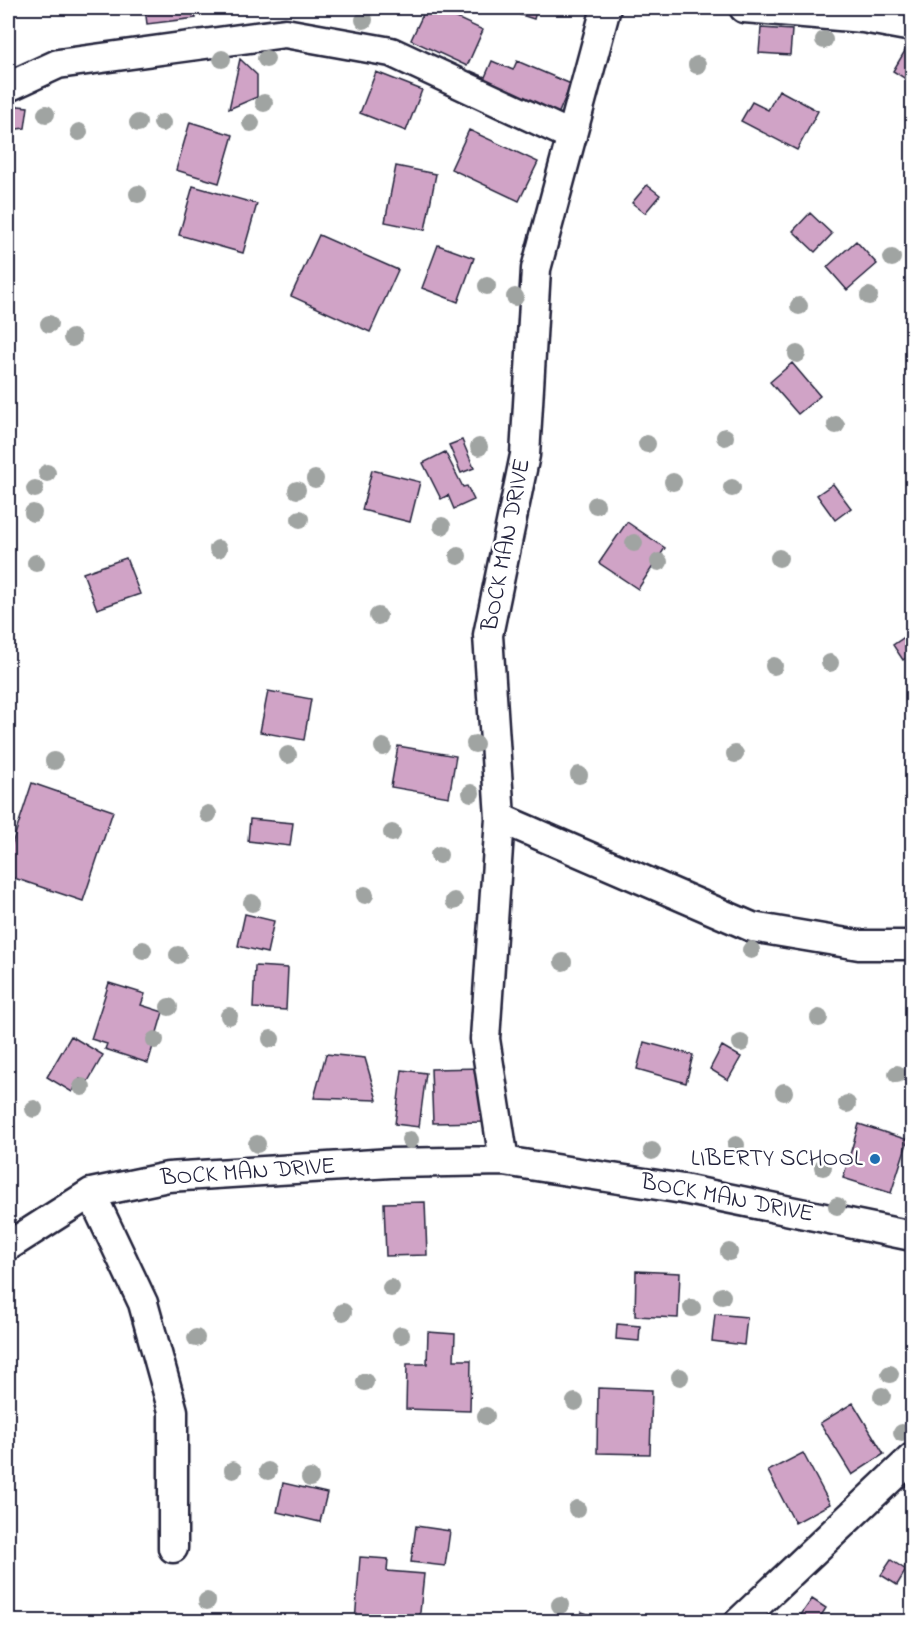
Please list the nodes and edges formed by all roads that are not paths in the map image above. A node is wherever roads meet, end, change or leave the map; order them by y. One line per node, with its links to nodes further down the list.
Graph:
1 (606, 8): 5 (street, BOCK MAN DRIVE)
2 (744, 8): 3 (street)
3 (912, 27)
4 (8, 87): 5 (street)
5 (572, 136): 6 (street, BOCK MAN DRIVE)
6 (500, 818): 7 (street); 8 (street, BOCK MAN DRIVE)
7 (912, 945)
8 (504, 1161): 9 (street, BOCK MAN DRIVE); 10 (street, BOCK MAN DRIVE)
9 (91, 1193): 11 (street, BOCK MAN DRIVE); 13 (street)
10 (912, 1236)
11 (8, 1246)
12 (912, 1458): 14 (street)
13 (173, 1548)
14 (739, 1622)

